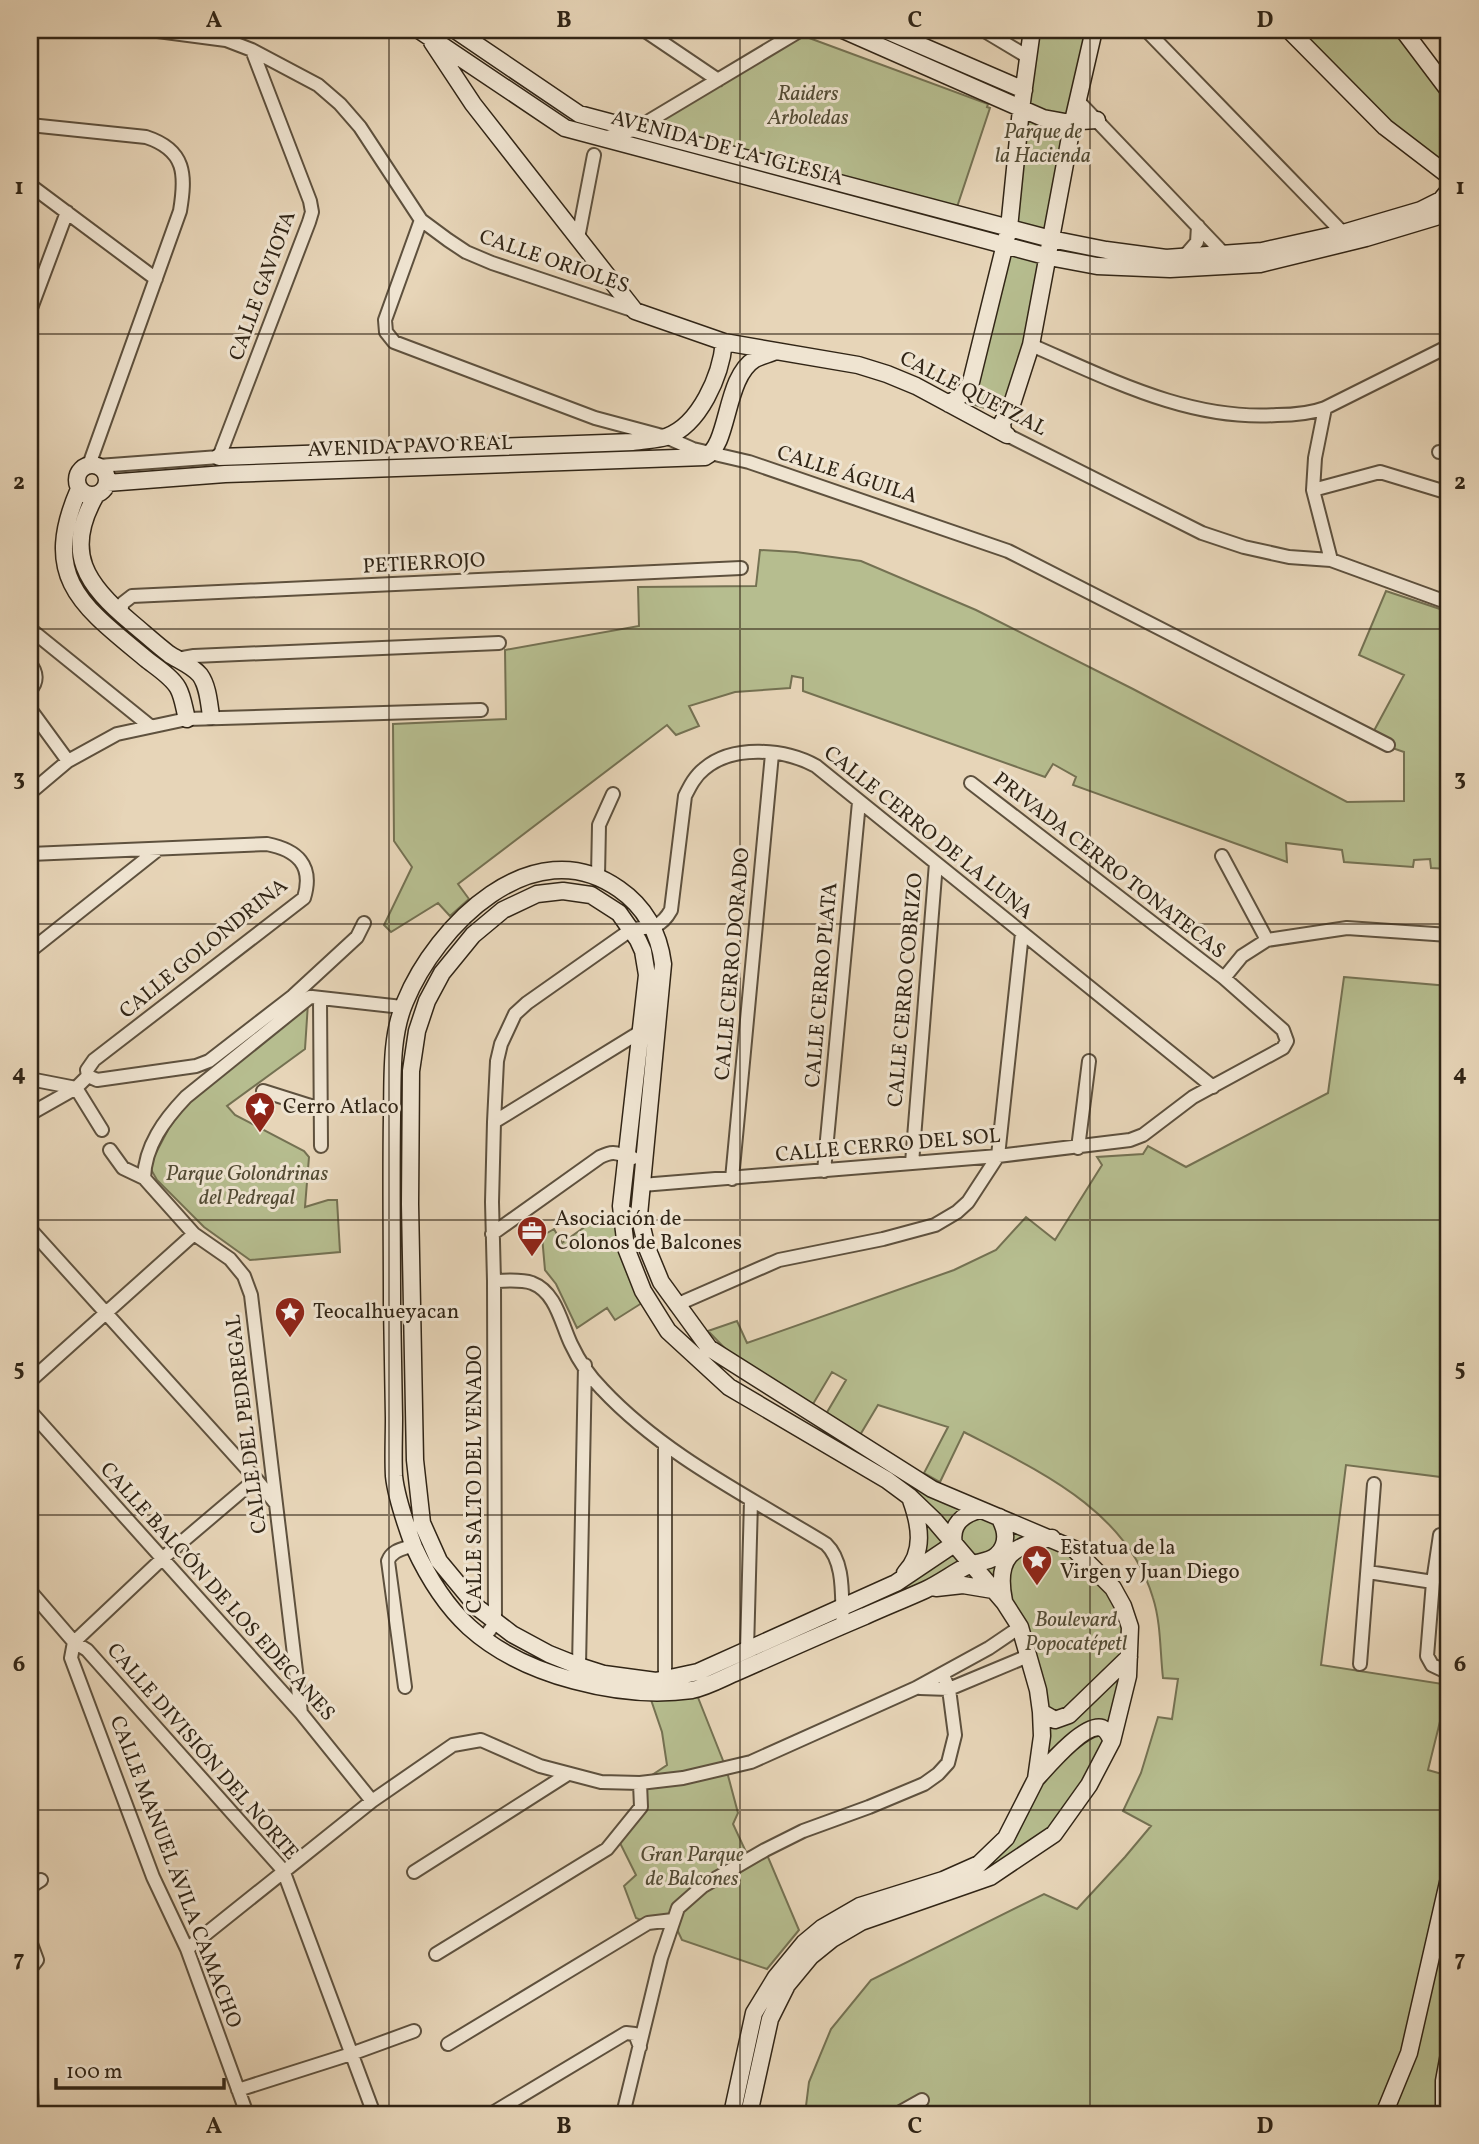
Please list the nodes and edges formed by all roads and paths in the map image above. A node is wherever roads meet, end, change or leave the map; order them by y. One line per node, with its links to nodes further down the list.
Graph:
1 (150, 30): 14 (street, CALLE ORIOLES)
2 (455, 30): 23 (street, AVENIDA DE LA IGLESIA)
3 (644, 30): 17 (street)
4 (802, 30): 17 (street)
5 (844, 30): 22 (street)
6 (885, 30): 18 (street)
7 (983, 30): 15 (street)
8 (1032, 30): 15 (street)
9 (1094, 30): 20 (street)
10 (1146, 30): 39 (street)
11 (1289, 30): 31 (street)
12 (1403, 30): 19 (street)
13 (427, 32): 16 (street, AVENIDA DE LA IGLESIA); 21 (street)
14 (252, 50): 36 (street, CALLE ORIOLES); 58 (street, CALLE GAVIOTA)
15 (1028, 57): 18 (street)
16 (495, 80): 21 (street); 27 (street, AVENIDA DE LA IGLESIA)
17 (718, 80): 28 (street)
18 (1024, 90): 22 (street)
19 (1449, 91)
20 (1078, 101): 24 (street); 25 (street)
21 (473, 104): 40 (street)
22 (1021, 108): 25 (street); 38 (street)
23 (583, 116): 27 (street); 28 (street, AVENIDA DE LA IGLESIA)
24 (1097, 120): 25 (street); 37 (street)
25 (1073, 121): 41 (street)
26 (30, 125): 46 (street)
27 (569, 128): 29 (street, AVENIDA DE LA IGLESIA)
28 (634, 130): 29 (street); 38 (street, AVENIDA DE LA IGLESIA)
29 (602, 138): 42 (street, AVENIDA DE LA IGLESIA)
30 (594, 155): 40 (street)
31 (1449, 176)
32 (30, 185): 34 (street)
33 (1449, 190): 39 (street, AVENIDA DE LA IGLESIA)
34 (67, 212): 46 (street); 47 (street)
35 (1449, 213): 44 (street, AVENIDA DE LA IGLESIA)
36 (421, 220): 48 (street, CALLE ORIOLES); 56 (street, CALLE ÁGUILA)
37 (1198, 226): 43 (street); 45 (street)
38 (1009, 228): 41 (street, AVENIDA DE LA IGLESIA); 42 (street)
39 (1343, 233): 43 (street, AVENIDA DE LA IGLESIA)
40 (578, 238): 48 (street)
41 (1051, 239): 44 (street); 45 (street, AVENIDA DE LA IGLESIA)
42 (1006, 245): 44 (street, AVENIDA DE LA IGLESIA); 53 (street)
43 (1224, 254): 45 (street, AVENIDA DE LA IGLESIA)
44 (1049, 257): 50 (street)
45 (1184, 257)
46 (156, 279): 59 (street)
47 (30, 311)
48 (635, 311): 49 (street, CALLE QUETZAL)
49 (724, 342): 52 (street, CALLE QUETZAL); 56 (street)
50 (1031, 345): 54 (street); 55 (street)
51 (1449, 345): 54 (street)
52 (778, 351): 53 (street, CALLE QUETZAL); 57 (street)
53 (950, 404): 55 (street, CALLE QUETZAL)
54 (1325, 408): 62 (street)
55 (1005, 433): 64 (street, CALLE QUETZAL)
56 (666, 436): 57 (street, CALLE ÁGUILA); 58 (street, AVENIDA PAVO REAL)
57 (714, 453): 61 (street, AVENIDA PAVO REAL); 78 (street, CALLE ÁGUILA)
58 (219, 457): 59 (street, AVENIDA PAVO REAL)
59 (94, 466): 60 (street); 61 (street)
60 (79, 489): 61 (street); 76 (street)
61 (102, 489): 67 (street)
62 (1313, 490): 63 (street); 64 (street)
63 (1449, 493)
64 (1331, 560): 66 (street, CALLE QUETZAL)
65 (741, 569): 67 (street, PETIERROJO)
66 (1449, 603)
67 (120, 614): 70 (street)
68 (30, 629): 77 (street)
69 (499, 643): 70 (street)
70 (177, 659): 75 (street)
71 (30, 664): 72 (street)
72 (30, 690)
73 (30, 709): 80 (street)
74 (481, 710): 75 (street)
75 (211, 716): 76 (street)
76 (187, 719): 77 (street)
77 (150, 726): 80 (street)
78 (1388, 745)
79 (772, 754): 84 (street, CALLE CERRO DE LA LUNA); 91 (street, CALLE CERRO DE LA LUNA); 124 (street, CALLE CERRO DORADO)
80 (68, 761): 82 (street)
81 (971, 783): 97 (street, PRIVADA CERRO TONATECAS)
82 (30, 793)
83 (613, 794): 89 (street)
84 (859, 802): 88 (street, CALLE CERRO DE LA LUNA); 122 (street, CALLE CERRO PLATA)
85 (156, 850): 86 (street, CALLE GOLONDRINA); 96 (street); 107 (street, CALLE GOLONDRINA)
86 (30, 854)
87 (1222, 856): 95 (street)
88 (936, 863): 93 (street, CALLE CERRO DE LA LUNA); 121 (street, CALLE CERRO COBRIZO)
89 (598, 876): 91 (street); 98 (street)
90 (363, 923): 99 (street)
91 (653, 928): 92 (street); 120 (street)
92 (632, 929): 101 (street); 103 (street); 114 (street, CALLE SALTO DEL VENADO)
93 (1022, 933): 109 (street, CALLE CERRO DE LA LUNA); 119 (street)
94 (1449, 935): 95 (street)
95 (1267, 940): 97 (street)
96 (30, 951)
97 (1224, 978): 109 (street, PRIVADA CERRO TONATECAS)
98 (409, 992): 101 (street); 102 (street)
99 (293, 996): 100 (street); 107 (street)
100 (315, 998): 102 (street); 112 (street); 123 (street)
101 (427, 1001): 106 (street)
102 (402, 1007): 105 (street)
103 (640, 1032): 114 (street); 120 (street)
104 (1088, 1061): 117 (street)
105 (393, 1069): 106 (street); 148 (street)
106 (411, 1071): 158 (street)
107 (88, 1076): 110 (street, CALLE GOLONDRINA)
108 (30, 1079): 110 (street)
109 (1213, 1087): 117 (street, CALLE CERRO DEL SOL)
110 (76, 1088): 113 (street, CALLE GOLONDRINA); 115 (street)
111 (263, 1091): 112 (street)
112 (320, 1109): 116 (street)
113 (30, 1114)
114 (494, 1122): 130 (street, CALLE SALTO DEL VENADO)
115 (102, 1130)
116 (320, 1146)
117 (1078, 1148): 119 (street, CALLE CERRO DEL SOL)
118 (110, 1150): 123 (street, CALLE DEL PEDREGAL)
119 (999, 1156): 121 (street, CALLE CERRO DEL SOL); 132 (street)
120 (635, 1158): 125 (street); 127 (street); 130 (street)
121 (912, 1163): 122 (street, CALLE CERRO DEL SOL)
122 (824, 1171): 124 (street, CALLE CERRO DEL SOL)
123 (144, 1178): 129 (street, CALLE DEL PEDREGAL)
124 (732, 1179): 125 (street, CALLE CERRO DEL SOL)
125 (642, 1185): 126 (street)
126 (640, 1213): 127 (street); 132 (street)
127 (622, 1214): 140 (street)
128 (30, 1229): 133 (street)
129 (194, 1234): 133 (street); 142 (street, CALLE DEL PEDREGAL)
130 (492, 1234): 131 (street, CALLE SALTO DEL VENADO)
131 (494, 1281): 134 (street); 158 (street, CALLE SALTO DEL VENADO)
132 (676, 1305): 143 (street)
133 (106, 1315): 135 (street); 138 (street)
134 (584, 1365): 137 (street); 167 (street)
135 (30, 1381)
136 (30, 1411): 149 (street, CALLE BALCÓN DE LOS EDECANES)
137 (665, 1446): 141 (street); 170 (street)
138 (256, 1479): 142 (street); 149 (street)
139 (1374, 1484): 151 (street)
140 (910, 1497): 147 (street); 153 (street)
141 (751, 1501): 157 (street); 163 (street)
142 (276, 1504): 175 (street, CALLE DEL PEDREGAL)
143 (980, 1510): 144 (street); 147 (street)
144 (999, 1517): 146 (street); 150 (street)
145 (1440, 1535): 152 (street)
146 (1052, 1538): 156 (street); 165 (street)
147 (954, 1544): 150 (street); 153 (street)
148 (414, 1545): 161 (street); 171 (street)
149 (163, 1559): 162 (street); 175 (street, CALLE BALCÓN DE LOS EDECANES)
150 (972, 1563): 154 (street); 156 (street)
151 (1368, 1572): 152 (street); 166 (street)
152 (1433, 1581): 168 (street)
153 (897, 1583): 157 (street)
154 (927, 1589): 156 (street); 159 (street)
155 (30, 1591): 162 (street, CALLE DIVISIÓN DEL NORTE)
156 (999, 1596): 160 (street)
157 (841, 1607): 159 (street); 163 (street)
158 (495, 1623): 161 (street, CALLE SALTO DEL VENADO); 167 (street)
159 (843, 1625): 170 (street)
160 (1020, 1627): 164 (street); 169 (street)
161 (484, 1638): 170 (street)
162 (74, 1642): 181 (street, CALLE DIVISIÓN DEL NORTE); 186 (street, CALLE MANUEL ÁVILA CAMACHO)
163 (747, 1650): 170 (street)
164 (1028, 1656): 173 (street); 174 (street)
165 (1129, 1657): 174 (street); 176 (street)
166 (1360, 1664)
167 (579, 1665): 170 (street)
168 (1449, 1673)
169 (943, 1675): 172 (street); 173 (street)
170 (665, 1685)
171 (405, 1687)
172 (916, 1688): 173 (street); 179 (street)
173 (949, 1689): 184 (street)
174 (1041, 1712): 178 (street)
175 (301, 1713): 180 (street, CALLE BALCÓN DE LOS EDECANES)
176 (1112, 1741): 178 (street); 203 (street)
177 (568, 1774): 179 (street); 180 (street); 182 (street)
178 (1036, 1779): 202 (street)
179 (640, 1783): 187 (street)
180 (372, 1801): 181 (street)
181 (283, 1870): 186 (street); 192 (street, CALLE DIVISIÓN DEL NORTE)
182 (414, 1872)
183 (1449, 1878): 205 (street)
184 (673, 1920): 190 (street); 191 (street)
185 (30, 1941): 188 (street)
186 (187, 1948): 195 (street, CALLE MANUEL ÁVILA CAMACHO)
187 (436, 1954)
188 (30, 1969)
189 (414, 2031): 192 (street)
190 (448, 2044)
191 (640, 2047): 200 (street); 201 (street)
192 (351, 2054): 195 (street); 199 (street, CALLE DIVISIÓN DEL NORTE)
193 (1449, 2054): 206 (street)
194 (30, 2061): 197 (street)
195 (238, 2090): 198 (street, CALLE MANUEL ÁVILA CAMACHO)
196 (922, 2100): 204 (street)
197 (32, 2114)
198 (247, 2114)
199 (374, 2114)
200 (491, 2114)
201 (623, 2114)
202 (732, 2114)
203 (749, 2114)
204 (897, 2114)
205 (1384, 2114)
206 (1444, 2114)

